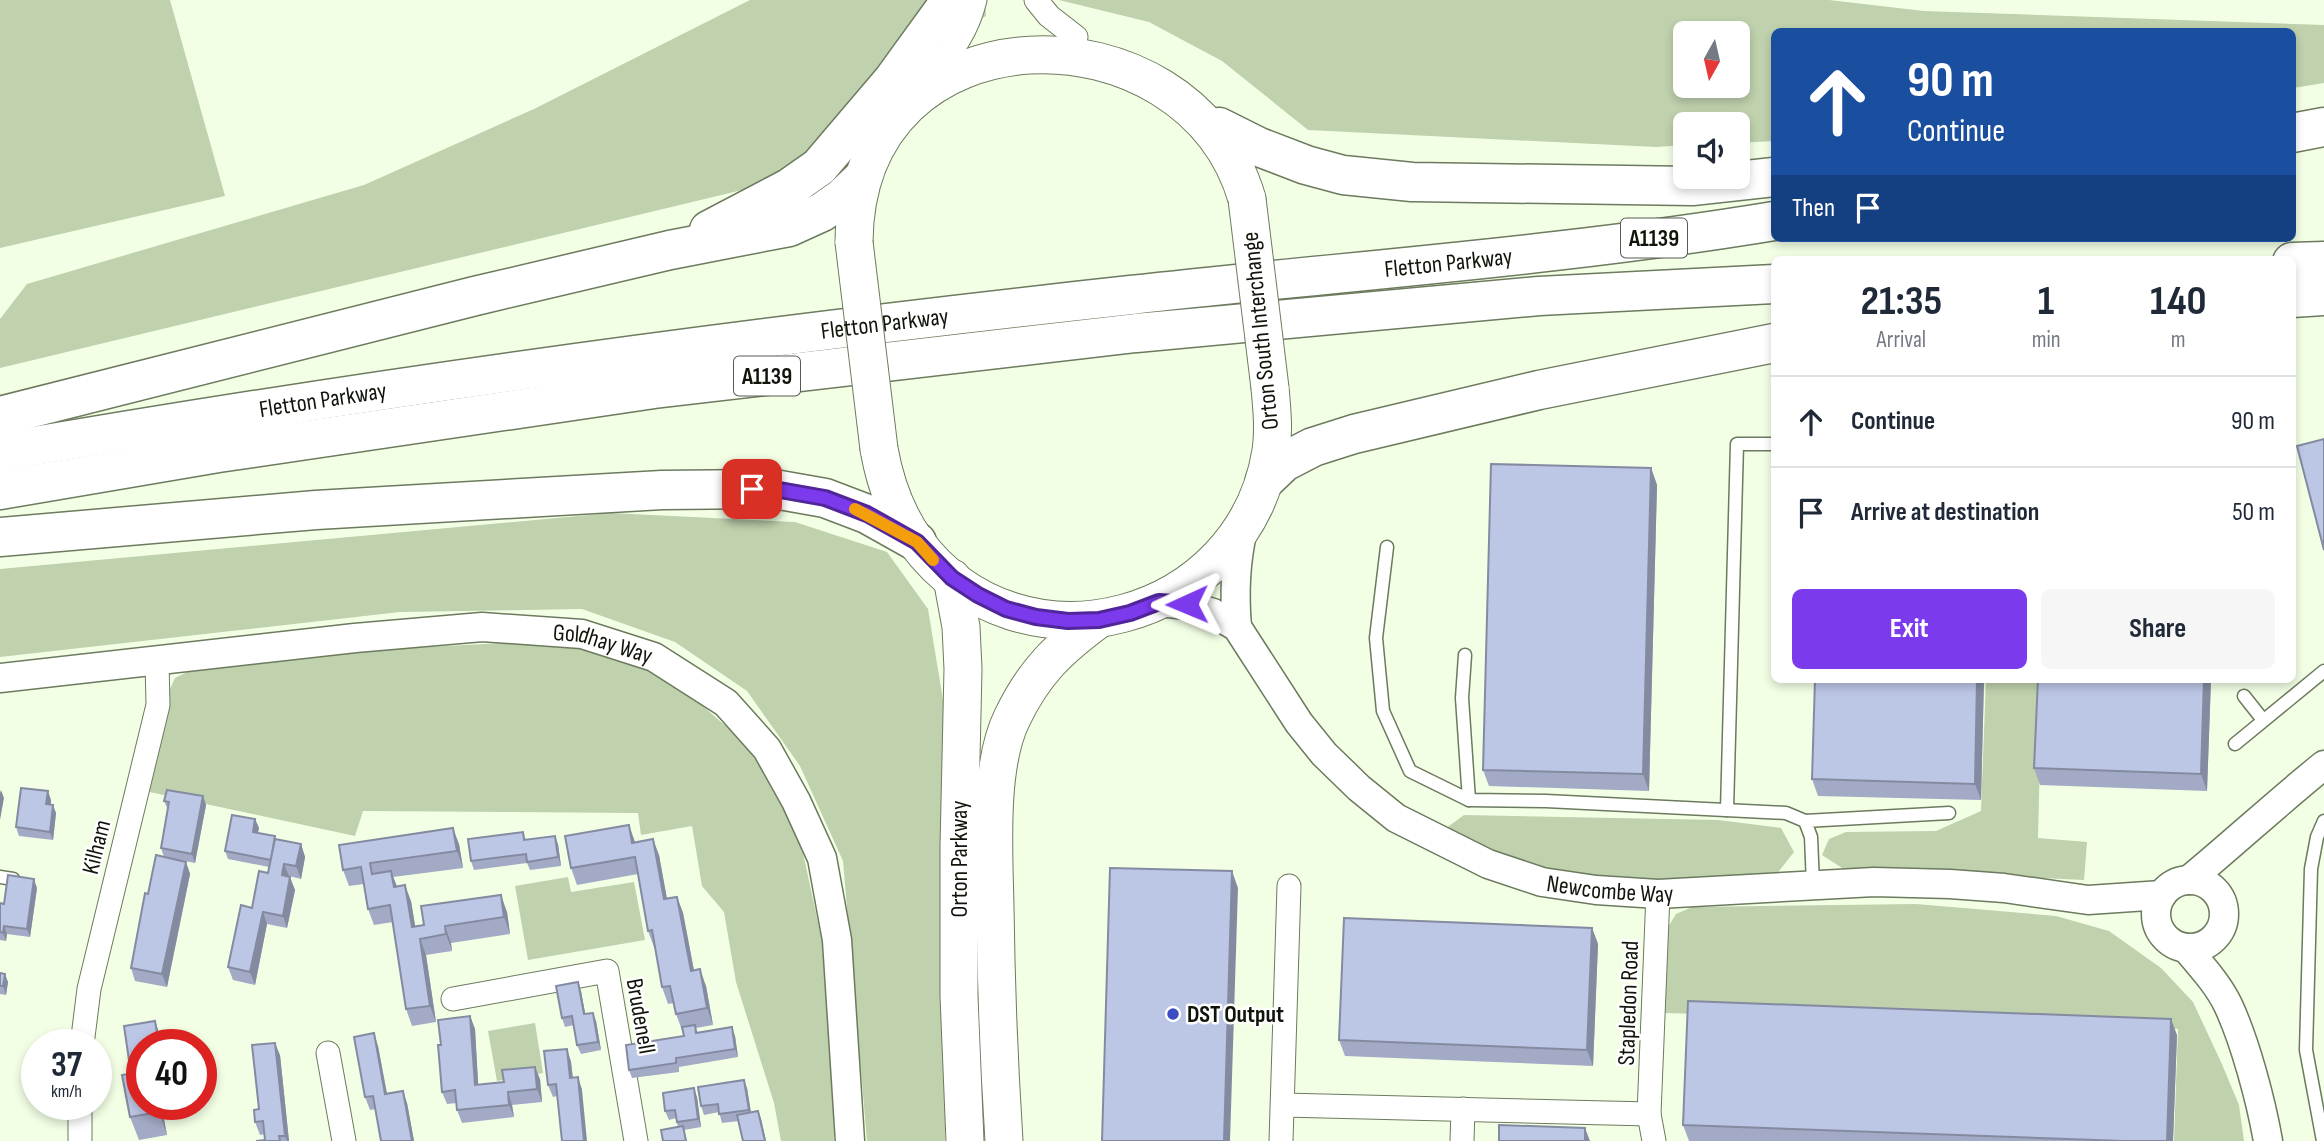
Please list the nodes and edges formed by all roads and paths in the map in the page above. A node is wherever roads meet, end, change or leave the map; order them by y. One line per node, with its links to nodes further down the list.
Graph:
1 (951, 0): 14 (highway)
2 (975, 0): 5 (street)
3 (1036, 0): 4 (street)
4 (1076, 37): 5 (main road, Orton South Interchange); 8 (main road, Orton South Interchange)
5 (932, 75): 12 (main road, Orton South Interchange)
6 (2324, 119): 7 (highway)
7 (2296, 122)
8 (1219, 127): 11 (highway); 24 (main road, Orton South Interchange, bridge)
9 (2324, 127): 10 (highway)
10 (2296, 131)
11 (1771, 177)
12 (860, 180): 14 (highway); 28 (main road, Orton South Interchange, bridge)
13 (1771, 221): 23 (highway, Fletton Parkway / A1139)
14 (670, 250): 21 (highway)
15 (2324, 261): 16 (highway)
16 (2296, 262)
17 (1771, 284): 25 (highway, Fletton Parkway / A1139)
18 (2324, 296): 19 (highway)
19 (2296, 298)
20 (1771, 344): 24 (highway)
21 (0, 416)
22 (1771, 444): 43 (lane)
23 (0, 452)
24 (1265, 480): 26 (main road, Orton South Interchange)
25 (0, 490)
26 (1243, 528): 31 (main road, Orton South Interchange); 33 (street, Newcombe Way)
27 (0, 537): 28 (highway)
28 (917, 542): 30 (main road, Orton South Interchange)
29 (1387, 547): 42 (lane)
30 (952, 578): 32 (main road, Orton South Interchange); 70 (main road, Orton Parkway)
31 (1159, 602): 32 (main road, Orton South Interchange); 33 (street, Newcombe Way)
32 (1099, 620): 71 (main road, Orton Parkway)
33 (1237, 627): 51 (street, Newcombe Way)
34 (1465, 655): 42 (lane)
35 (157, 662): 37 (street, Goldhay Way); 60 (street, Kilham); 69 (street, Goldhay Way)
36 (2324, 671): 39 (lane)
37 (0, 678)
38 (2244, 696): 39 (lane)
39 (2263, 720): 40 (lane)
40 (2235, 744)
41 (2324, 765): 47 (street)
42 (1469, 800): 43 (lane)
43 (1727, 810): 45 (lane)
44 (1949, 814): 45 (lane)
45 (1805, 821): 49 (lane)
46 (2324, 821): 76 (lane)
47 (2238, 839): 48 (street); 54 (street)
48 (2189, 880): 52 (street); 54 (street)
49 (1812, 884): 51 (street, Newcombe Way); 53 (street, Newcombe Way)
50 (1289, 886): 62 (street)
51 (1658, 894): 64 (street, Stapledon Road)
52 (2162, 895): 53 (street, Newcombe Way); 56 (street)
53 (2088, 900): 56 (street, Newcombe Way)
54 (2221, 901): 55 (street)
55 (2220, 930): 57 (street); 59 (street)
56 (2160, 931): 57 (street)
57 (2186, 948): 59 (street)
58 (453, 999): 68 (street, Brudenell)
59 (2227, 1003): 75 (street)
60 (84, 1029)
61 (328, 1053): 67 (street)
62 (1283, 1105): 63 (street); 72 (street)
63 (1463, 1109): 64 (street); 73 (street)
64 (1649, 1114): 74 (street, Stapledon Road)
65 (80, 1120): 66 (street)
66 (80, 1141)
67 (344, 1141)
68 (636, 1141)
69 (850, 1141)
70 (965, 1141)
71 (1004, 1141)
72 (1281, 1141)
73 (1461, 1141)
74 (1654, 1141)
75 (2268, 1141)
76 (2323, 1141)

